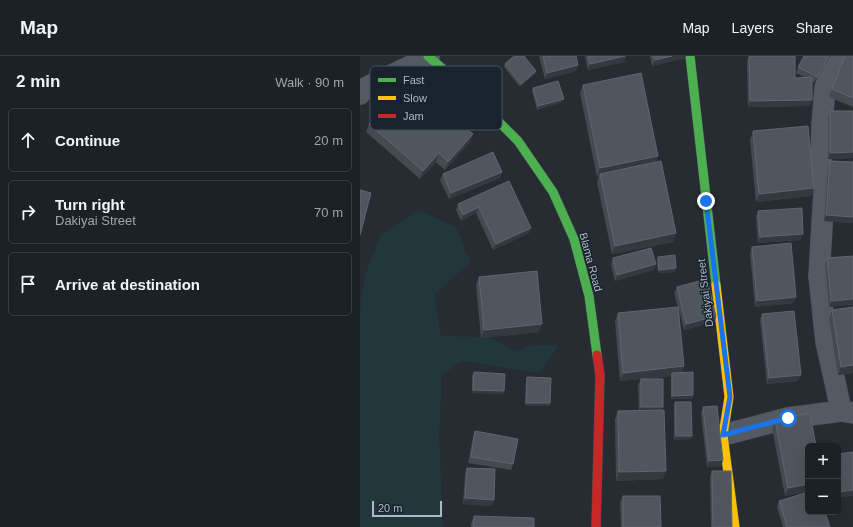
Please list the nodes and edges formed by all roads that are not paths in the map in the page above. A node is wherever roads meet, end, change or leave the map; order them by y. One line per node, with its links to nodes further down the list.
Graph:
1 (690, 56): 10 (street, Dakiyai Street)
2 (836, 56): 9 (street)
3 (428, 57): 4 (street); 5 (street, Blama Road)
4 (410, 66)
5 (439, 66)
6 (370, 86): 7 (street)
7 (360, 94)
8 (502, 125): 11 (street, Blama Road)
9 (847, 412): 10 (street)
10 (723, 435): 12 (street, Dakiyai Street)
11 (596, 527)
12 (735, 527)

